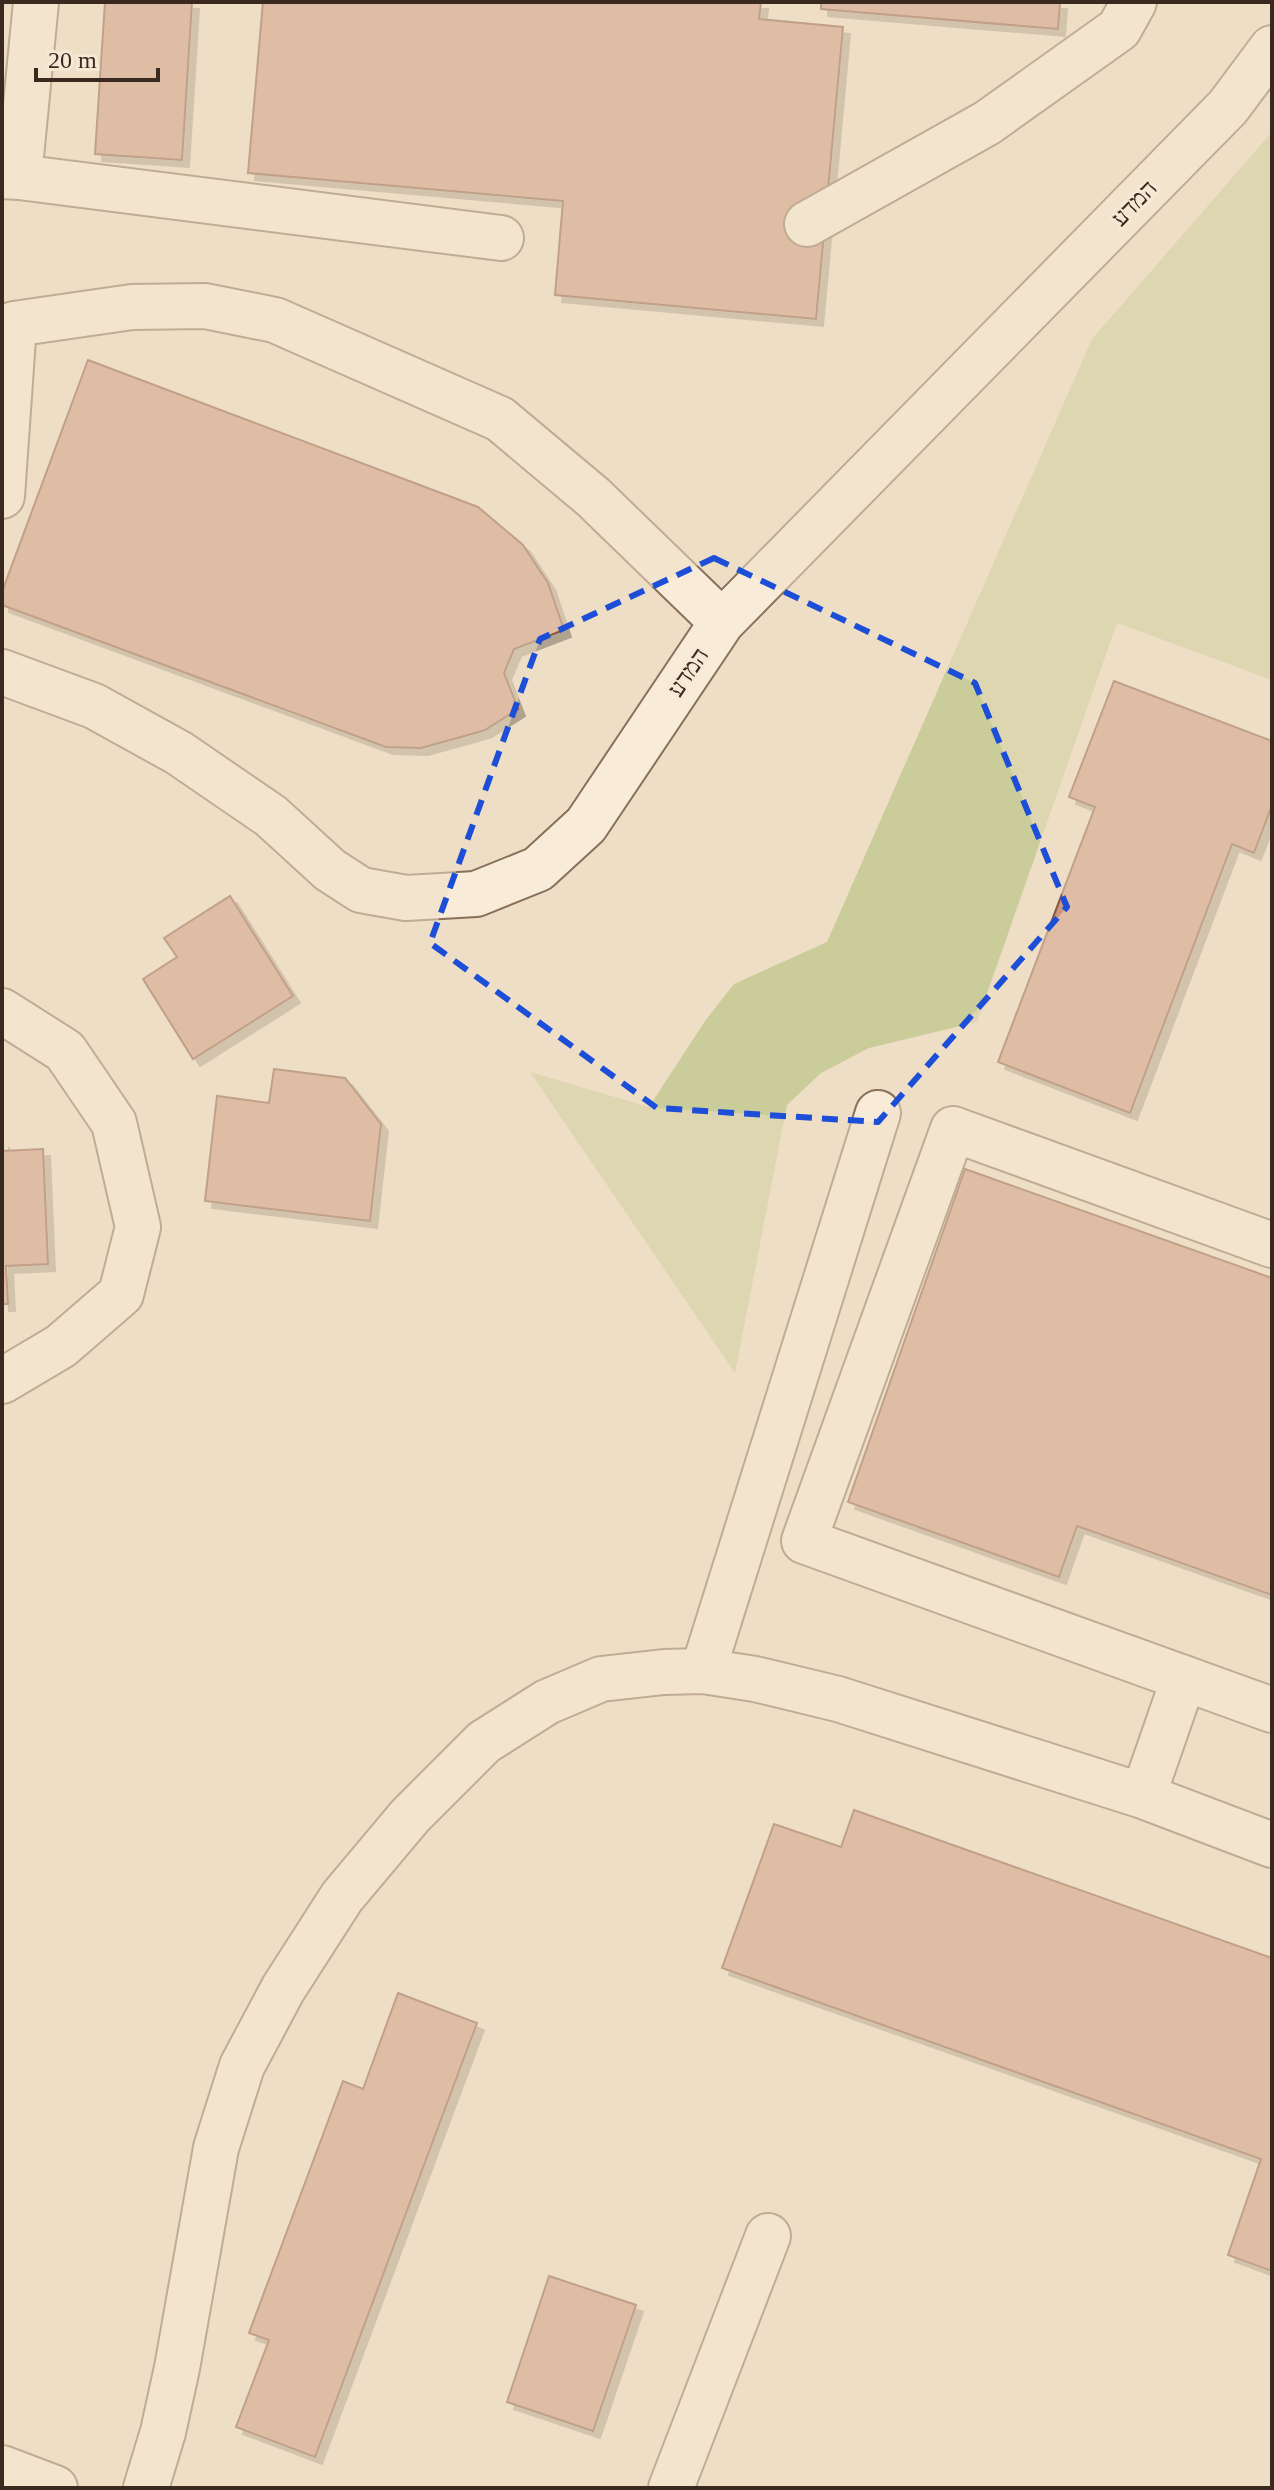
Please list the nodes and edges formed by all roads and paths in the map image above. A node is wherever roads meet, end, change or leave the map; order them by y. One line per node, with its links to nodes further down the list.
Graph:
1 (36, 2): 4 (street)
2 (1134, 2): 5 (street)
3 (1272, 48): 8 (street, המדע)
4 (11, 176): 6 (street)
5 (807, 224)
6 (501, 238)
7 (2, 496): 8 (street)
8 (722, 622): 9 (street, המדע)
9 (2, 672)
10 (2, 1011): 13 (street)
11 (878, 1113): 14 (street)
12 (1272, 1245): 15 (street)
13 (2, 1381)
14 (703, 1671): 17 (street); 22 (street)
15 (1184, 1678): 16 (street); 17 (street)
16 (1272, 1710)
17 (1143, 1796): 18 (street)
18 (1272, 1845)
19 (768, 2236): 23 (street)
20 (2, 2468): 21 (street)
21 (55, 2488)
22 (146, 2488)
23 (671, 2488)

